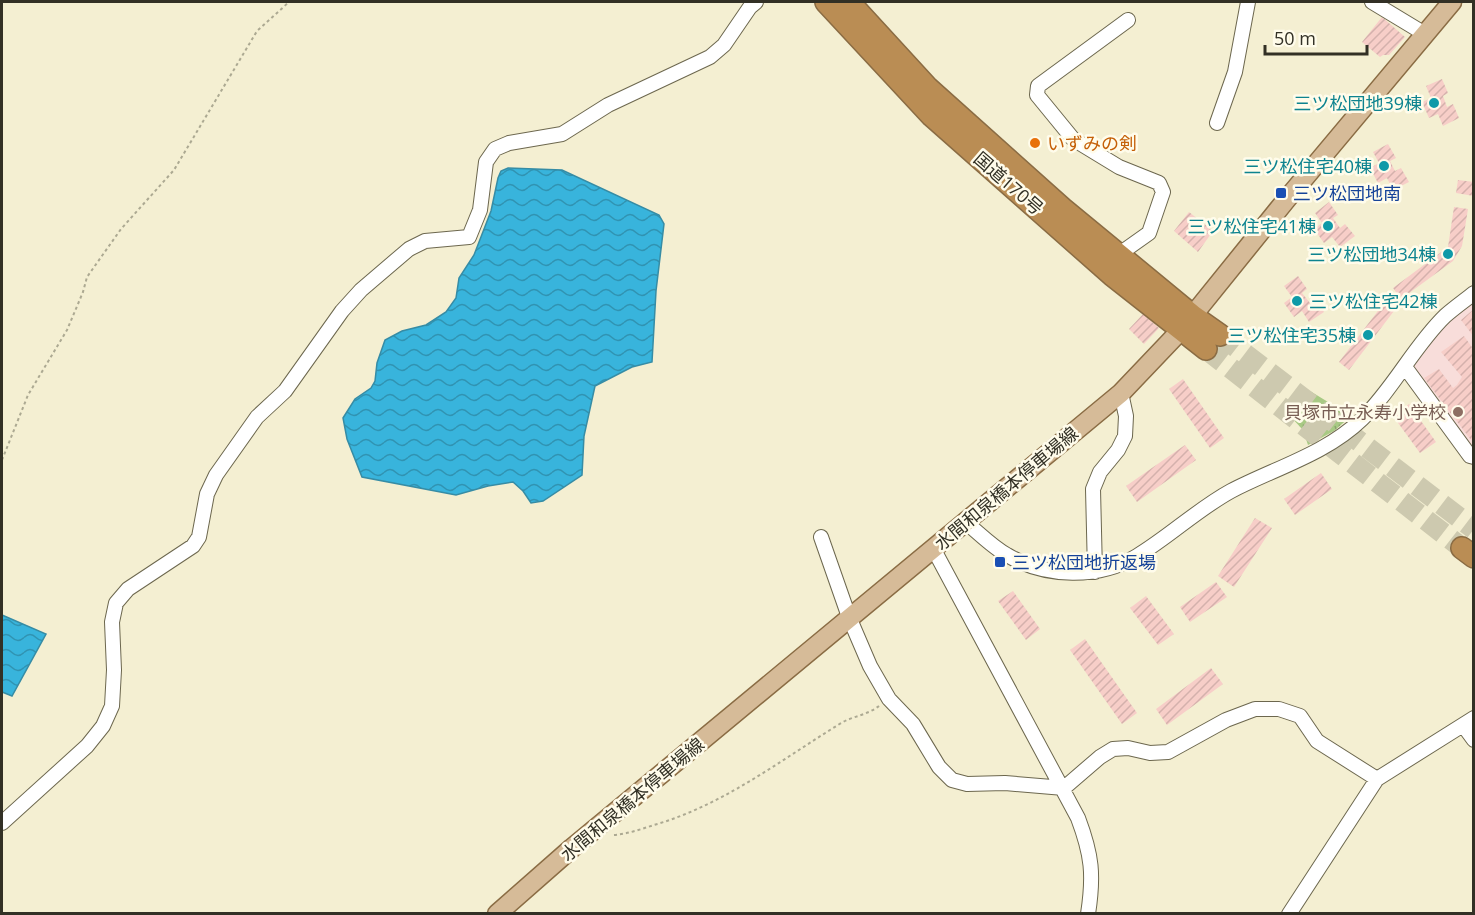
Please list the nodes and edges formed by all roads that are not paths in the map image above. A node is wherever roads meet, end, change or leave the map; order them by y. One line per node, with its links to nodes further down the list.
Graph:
1 (826, 2): 12 (highway, 国道170号)
2 (849, 2): 10 (highway, 国道170号)
3 (1248, 2): 9 (street)
4 (1372, 2): 8 (street)
5 (1452, 2): 8 (main road, 水間和泉橋本停車場線)
6 (749, 3): 26 (street)
7 (1128, 20): 10 (street)
8 (1425, 34): 12 (main road, 水間和泉橋本停車場線)
9 (1217, 123)
10 (1118, 255): 12 (highway, 国道170号)
11 (1473, 293): 14 (street)
12 (1187, 323): 13 (highway, 国道170号); 15 (main road, 水間和泉橋本停車場線)
13 (1213, 342)
14 (1405, 367): 16 (street); 20 (street)
15 (1121, 393): 17 (main road, 水間和泉橋本停車場線); 20 (street)
16 (1473, 457)
17 (964, 521): 19 (main road, 水間和泉橋本停車場線); 20 (street)
18 (821, 537): 21 (street)
19 (933, 548): 21 (main road, 水間和泉橋本停車場線); 25 (street)
20 (1095, 572)
21 (849, 617): 25 (street); 27 (main road, 水間和泉橋本停車場線)
22 (1468, 721): 23 (street); 24 (street)
23 (1473, 740)
24 (1377, 779): 25 (street); 29 (street)
25 (1064, 788): 28 (street)
26 (2, 823)
27 (497, 914)
28 (1088, 914)
29 (1289, 914)

